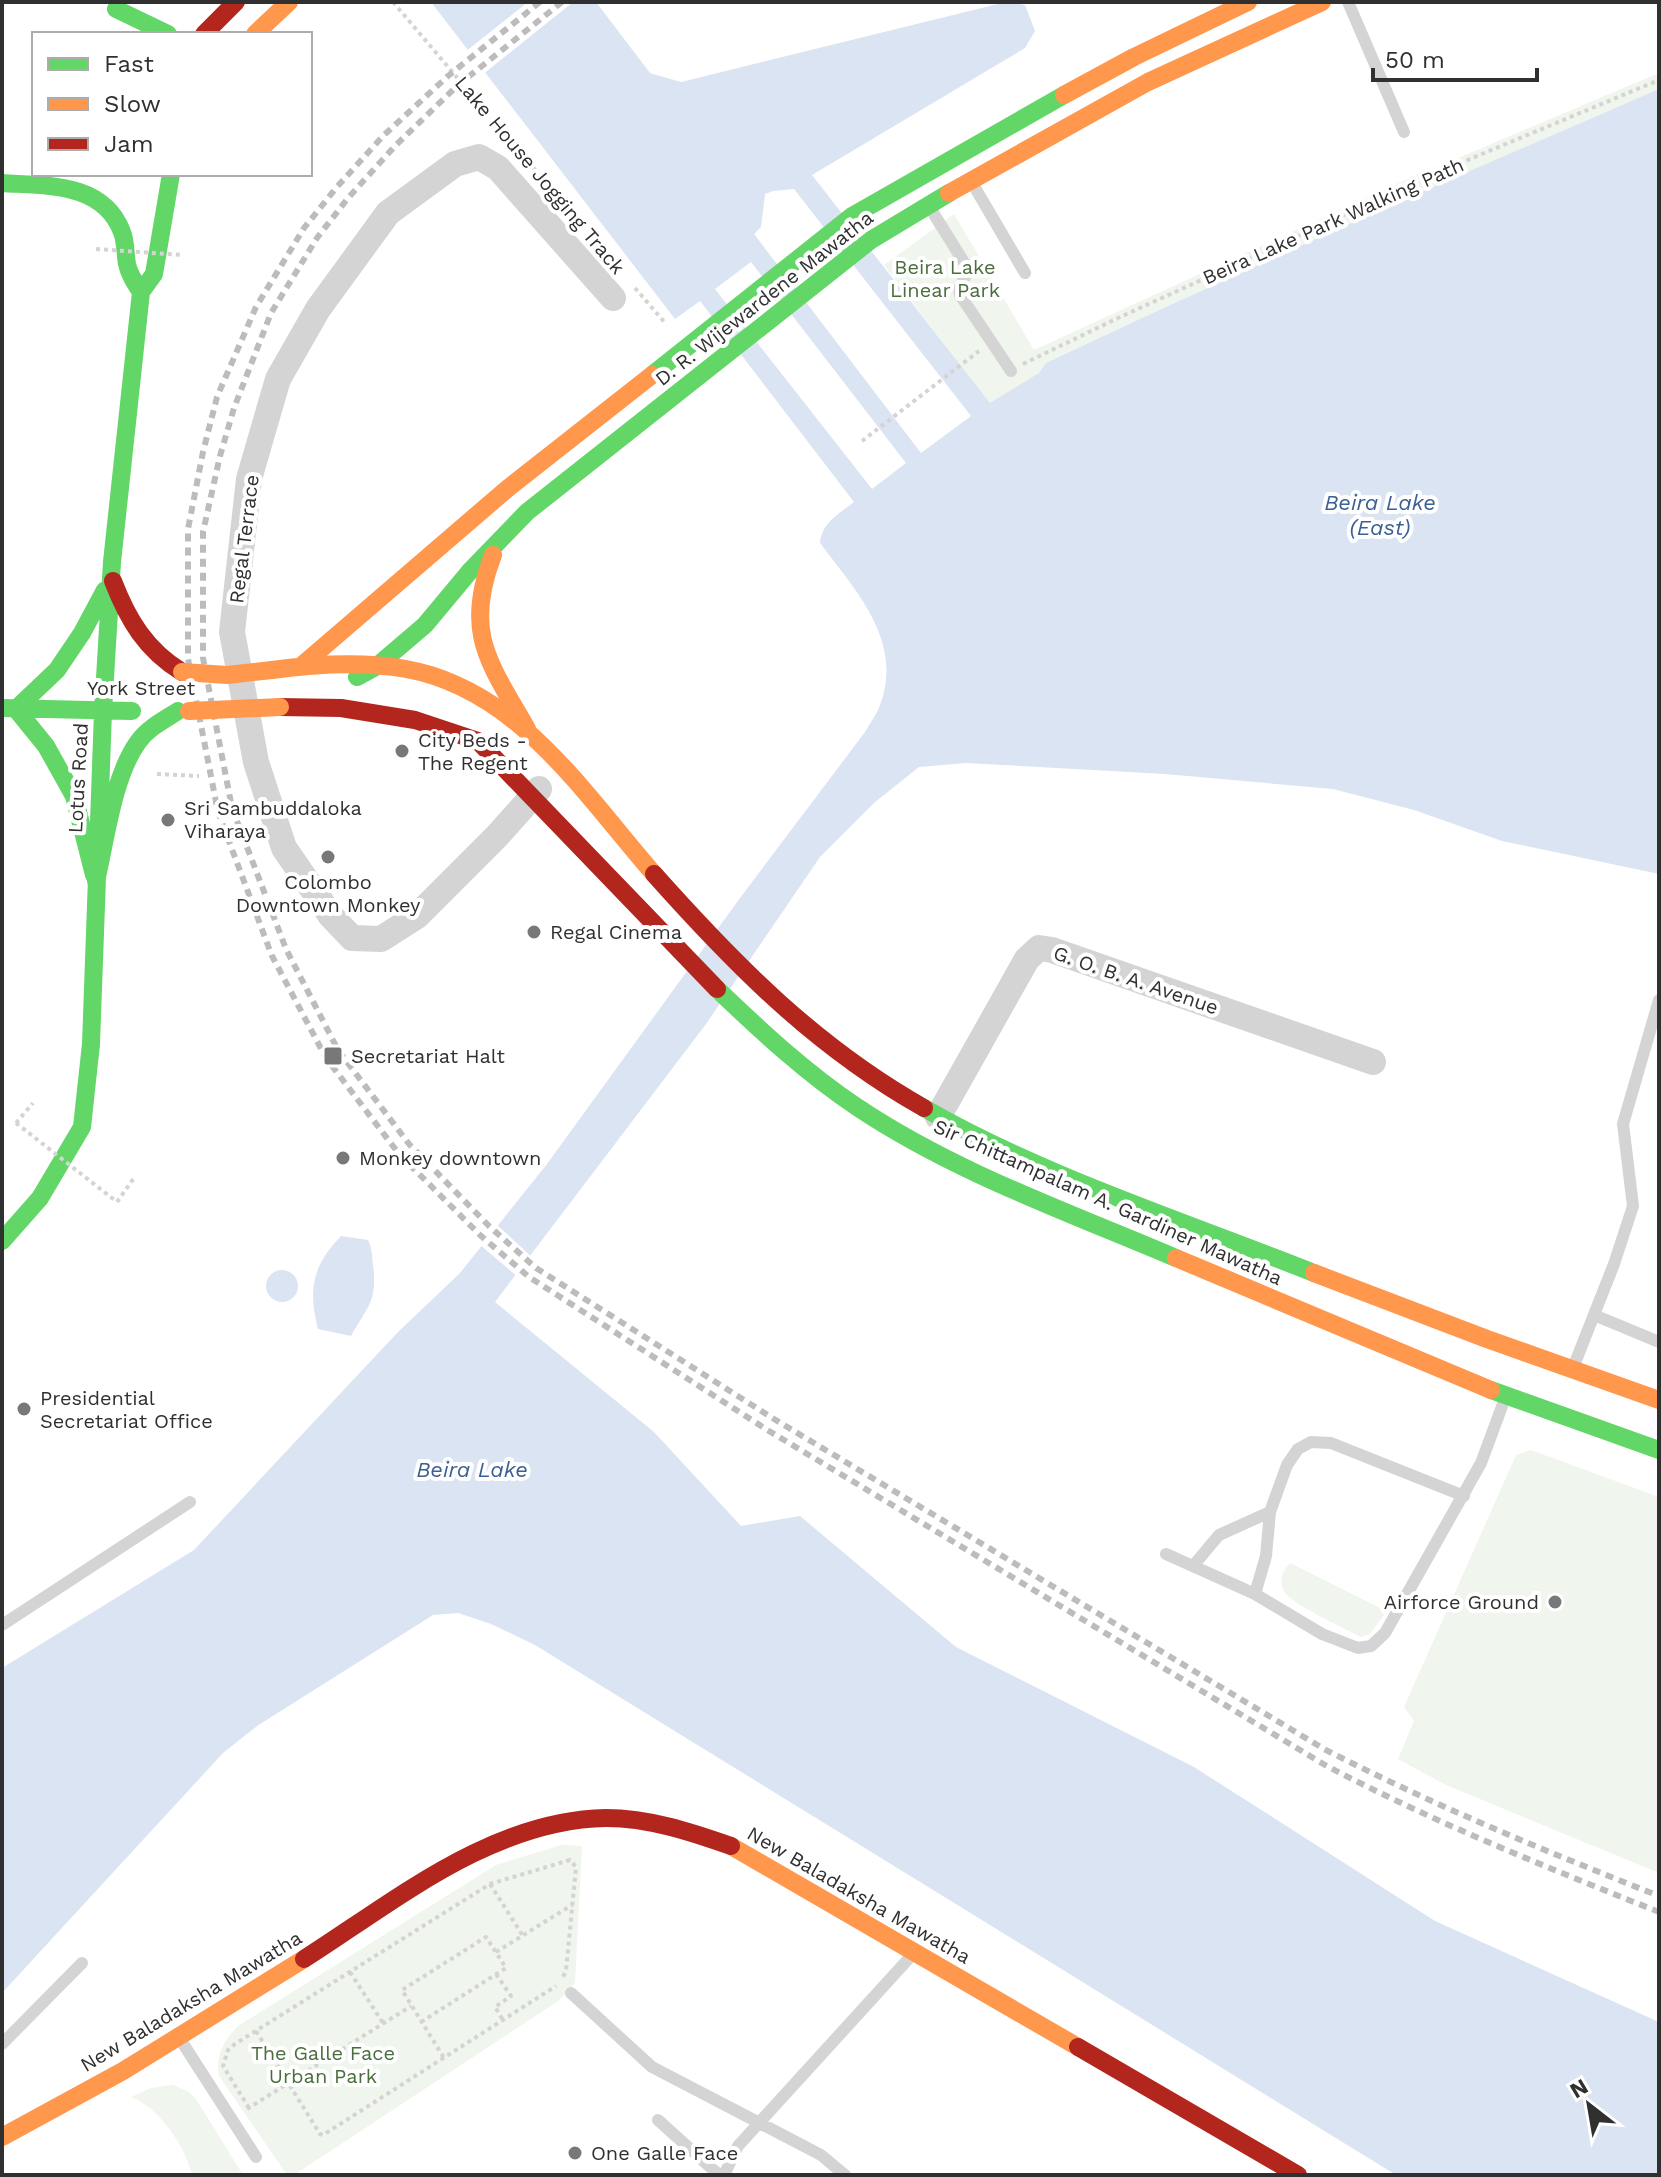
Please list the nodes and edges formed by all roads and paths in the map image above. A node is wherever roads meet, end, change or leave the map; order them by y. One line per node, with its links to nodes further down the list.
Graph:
1 (236, 2): 10 (main road)
2 (289, 2): 11 (main road)
3 (393, 2): 20 (path, Lake House Jogging Track)
4 (1248, 2): 12 (main road, D. R. Wijewardene Mawatha)
5 (1322, 2): 14 (main road, D. R. Wijewardene Mawatha)
6 (1348, 2): 15 (lane)
7 (114, 5): 8 (main road); 9 (main road)
8 (119, 32)
9 (164, 32)
10 (206, 32)
11 (257, 32)
12 (1134, 57): 14 (lane); 26 (main road, D. R. Wijewardene Mawatha)
13 (1659, 80): 28 (path, Beira Lake Park Walking Path)
14 (1148, 82): 17 (main road, D. R. Wijewardene Mawatha)
15 (1404, 132)
16 (171, 176): 25 (main road, Lotus Road)
17 (971, 180): 19 (main road, D. R. Wijewardene Mawatha); 23 (lane)
18 (2, 183): 25 (main road, Lotus Road)
19 (928, 204): 28 (lane); 30 (main road, D. R. Wijewardene Mawatha)
20 (565, 205)
21 (96, 249): 22 (path, bridge)
22 (182, 255)
23 (1025, 273)
24 (619, 287): 26 (path, Lake House Jogging Track); 46 (street, Regal Terrace)
25 (141, 292): 31 (main road, Lotus Road)
26 (689, 346): 32 (main road, D. R. Wijewardene Mawatha)
27 (963, 364): 29 (path)
28 (1011, 371)
29 (862, 441)
30 (499, 540): 33 (main road, D. R. Wijewardene Mawatha); 41 (main road)
31 (111, 577): 35 (main road, bridge); 38 (main road); 39 (main road, Lotus Road)
32 (420, 582): 33 (main road); 35 (main road, D. R. Wijewardene Mawatha)
33 (430, 639): 34 (main road, D. R. Wijewardene Mawatha); 36 (main road)
34 (377, 666): 35 (main road); 36 (main road); 37 (main road, D. R. Wijewardene Mawatha)
35 (300, 667)
36 (445, 679): 41 (main road); 42 (main road)
37 (280, 707): 40 (main road, York Street, bridge); 42 (main road)
38 (9, 709): 39 (main road, York Street); 47 (main road)
39 (103, 711): 40 (main road, York Street); 47 (main road, Lotus Road)
40 (183, 711): 47 (main road)
41 (527, 729): 43 (main road, Sir Chittampalam A. Gardiner Mawatha)
42 (478, 741): 46 (main road, Sir Chittampalam A. Gardiner Mawatha)
43 (559, 764): 46 (street, Regal Terrace); 51 (main road, Sir Chittampalam A. Gardiner Mawatha)
44 (144, 773): 45 (path)
45 (199, 776)
46 (533, 797): 57 (main road, Sir Chittampalam A. Gardiner Mawatha)
47 (96, 881): 53 (main road, Lotus Road)
48 (1659, 1000): 54 (lane)
49 (1373, 1062): 51 (street, G. O. B. A. Avenue)
50 (33, 1103): 52 (path, bridge)
51 (938, 1117): 56 (main road, Sir Chittampalam A. Gardiner Mawatha)
52 (134, 1178)
53 (2, 1241)
54 (1594, 1315): 55 (lane); 56 (lane)
55 (1659, 1342)
56 (1573, 1370): 58 (main road, Sir Chittampalam A. Gardiner Mawatha)
57 (1508, 1388): 59 (main road, Sir Chittampalam A. Gardiner Mawatha); 60 (lane)
58 (1654, 1400)
59 (1659, 1450)
60 (1464, 1496): 62 (lane); 65 (lane)
61 (190, 1502): 66 (lane)
62 (1270, 1512): 64 (lane); 65 (lane)
63 (1166, 1554): 64 (lane)
64 (1193, 1566): 65 (lane)
65 (1255, 1594)
66 (2, 1625)
67 (490, 1884): 68 (path); 69 (path); 73 (path)
68 (574, 1905): 69 (path); 77 (path)
69 (523, 1936): 70 (path)
70 (496, 1952): 74 (path); 76 (path)
71 (915, 1952): 81 (main road, New Baladaksha Mawatha); 88 (lane); 93 (main road, New Baladaksha Mawatha)
72 (82, 1963): 82 (lane)
73 (350, 1972): 79 (path); 80 (path)
74 (496, 1974): 77 (path); 78 (path)
75 (571, 1993): 88 (lane)
76 (411, 2006): 78 (path); 79 (path)
77 (503, 2020): 83 (path)
78 (421, 2022): 83 (path)
79 (383, 2023): 84 (path)
80 (256, 2031): 84 (path); 85 (path)
81 (179, 2037): 86 (lane); 89 (main road, New Baladaksha Mawatha)
82 (2, 2044)
83 (444, 2058): 84 (path)
84 (289, 2083): 85 (path)
85 (249, 2108): 86 (path)
86 (231, 2118): 90 (lane)
87 (658, 2120): 91 (lane)
88 (758, 2123): 91 (lane); 92 (lane)
89 (2, 2137)
90 (256, 2157)
91 (722, 2175)
92 (845, 2175)
93 (1298, 2175)

